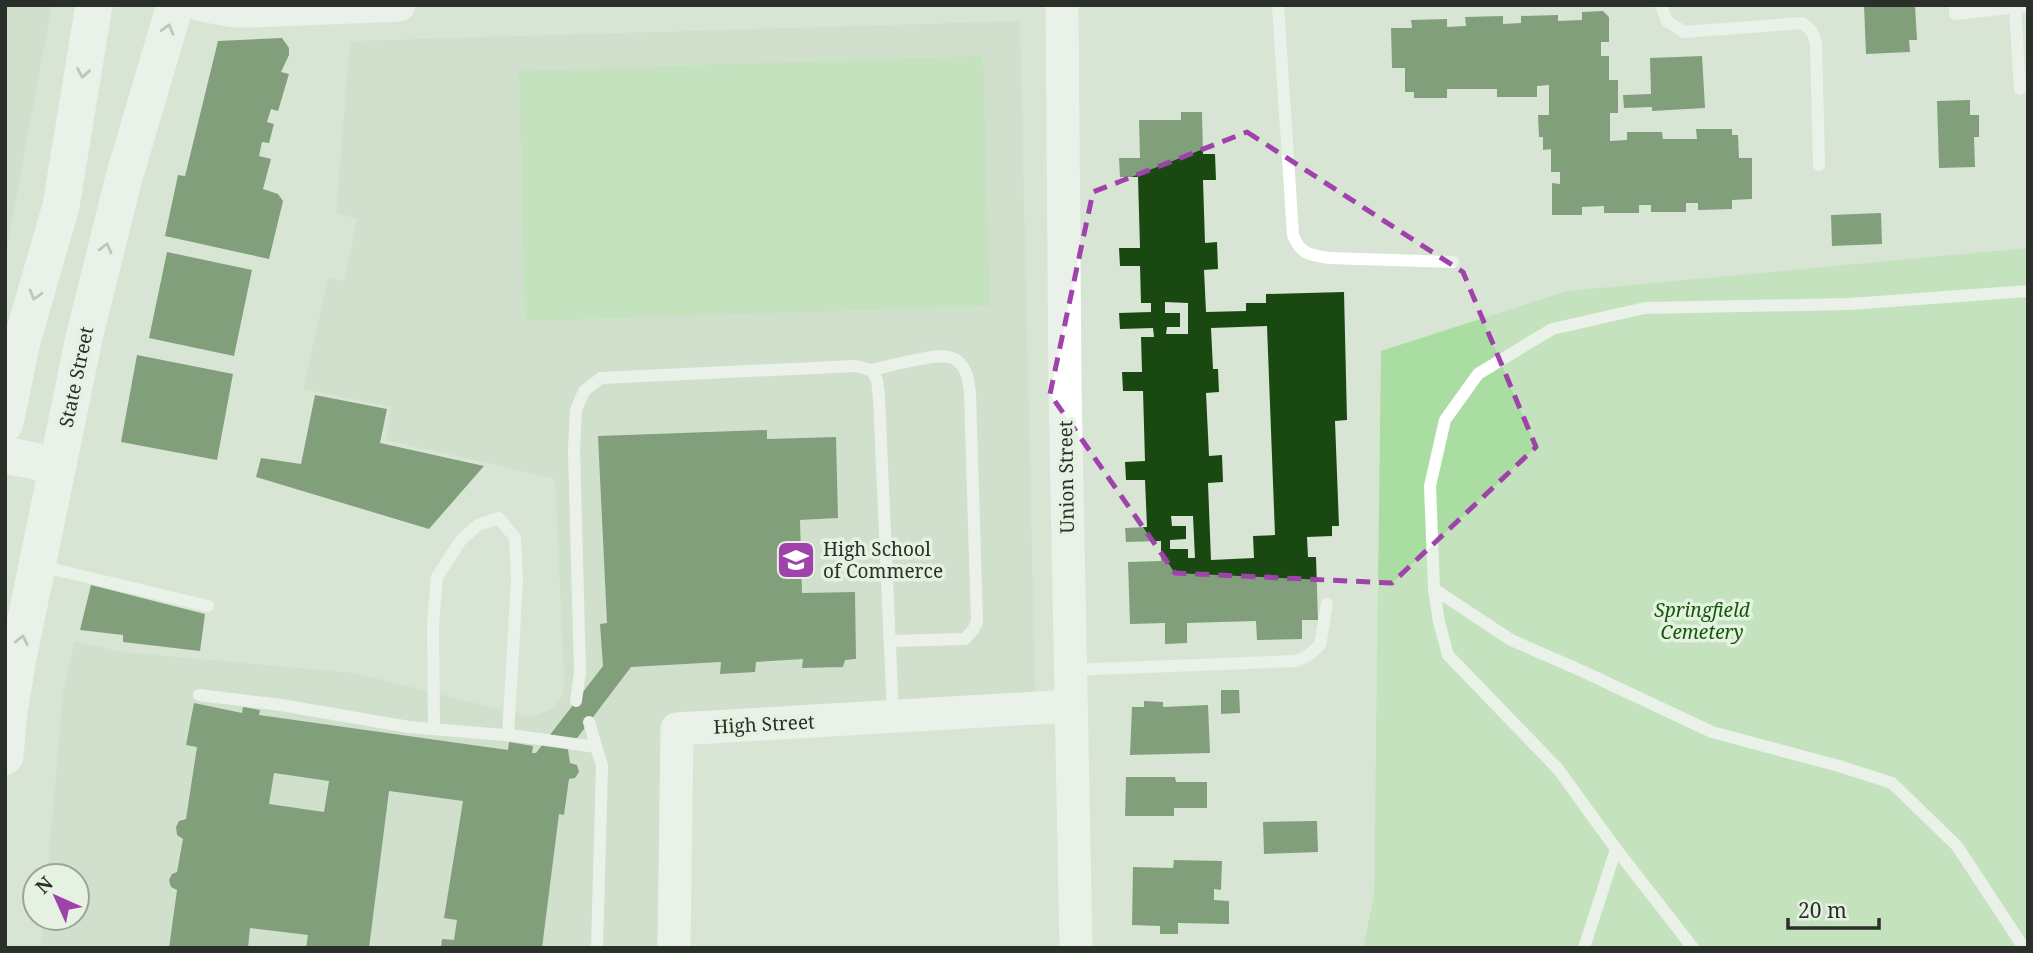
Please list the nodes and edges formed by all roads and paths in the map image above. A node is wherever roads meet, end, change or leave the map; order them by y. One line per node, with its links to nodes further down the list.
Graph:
1 (94, 5): 15 (main road, one-way to 15)
2 (175, 5): 17 (main road, State Street, one-way to 2)
3 (201, 5): 4 (street)
4 (398, 5)
5 (1062, 5): 23 (street, Union Street)
6 (1278, 5): 12 (lane)
7 (1661, 5): 11 (lane)
8 (1956, 5): 9 (lane)
9 (2022, 6): 10 (lane)
10 (2021, 89)
11 (1819, 166)
12 (1453, 262)
13 (2028, 292): 19 (lane)
14 (870, 370): 22 (lane); 22 (lane); 25 (lane)
15 (5, 423)
16 (5, 455): 17 (main road)
17 (58, 466): 18 (main road, State Street)
18 (37, 565): 21 (lane); 32 (main road, State Street, one-way to 18)
19 (1434, 589): 33 (lane); 39 (lane)
20 (1327, 604): 23 (lane)
21 (208, 606)
22 (890, 641): 27 (lane)
23 (1070, 670): 26 (street, Union Street)
24 (199, 695): 29 (lane)
25 (576, 701)
26 (1071, 706): 27 (street, High Street); 36 (street, Union Street)
27 (893, 716): 35 (street, High Street)
28 (589, 722): 31 (lane)
29 (434, 729): 30 (lane); 30 (lane)
30 (508, 736): 31 (lane)
31 (596, 747): 34 (lane)
32 (5, 756)
33 (1616, 849): 37 (lane); 38 (lane)
34 (597, 948)
35 (674, 948)
36 (1076, 948)
37 (1584, 948)
38 (1693, 948)
39 (2024, 948)

